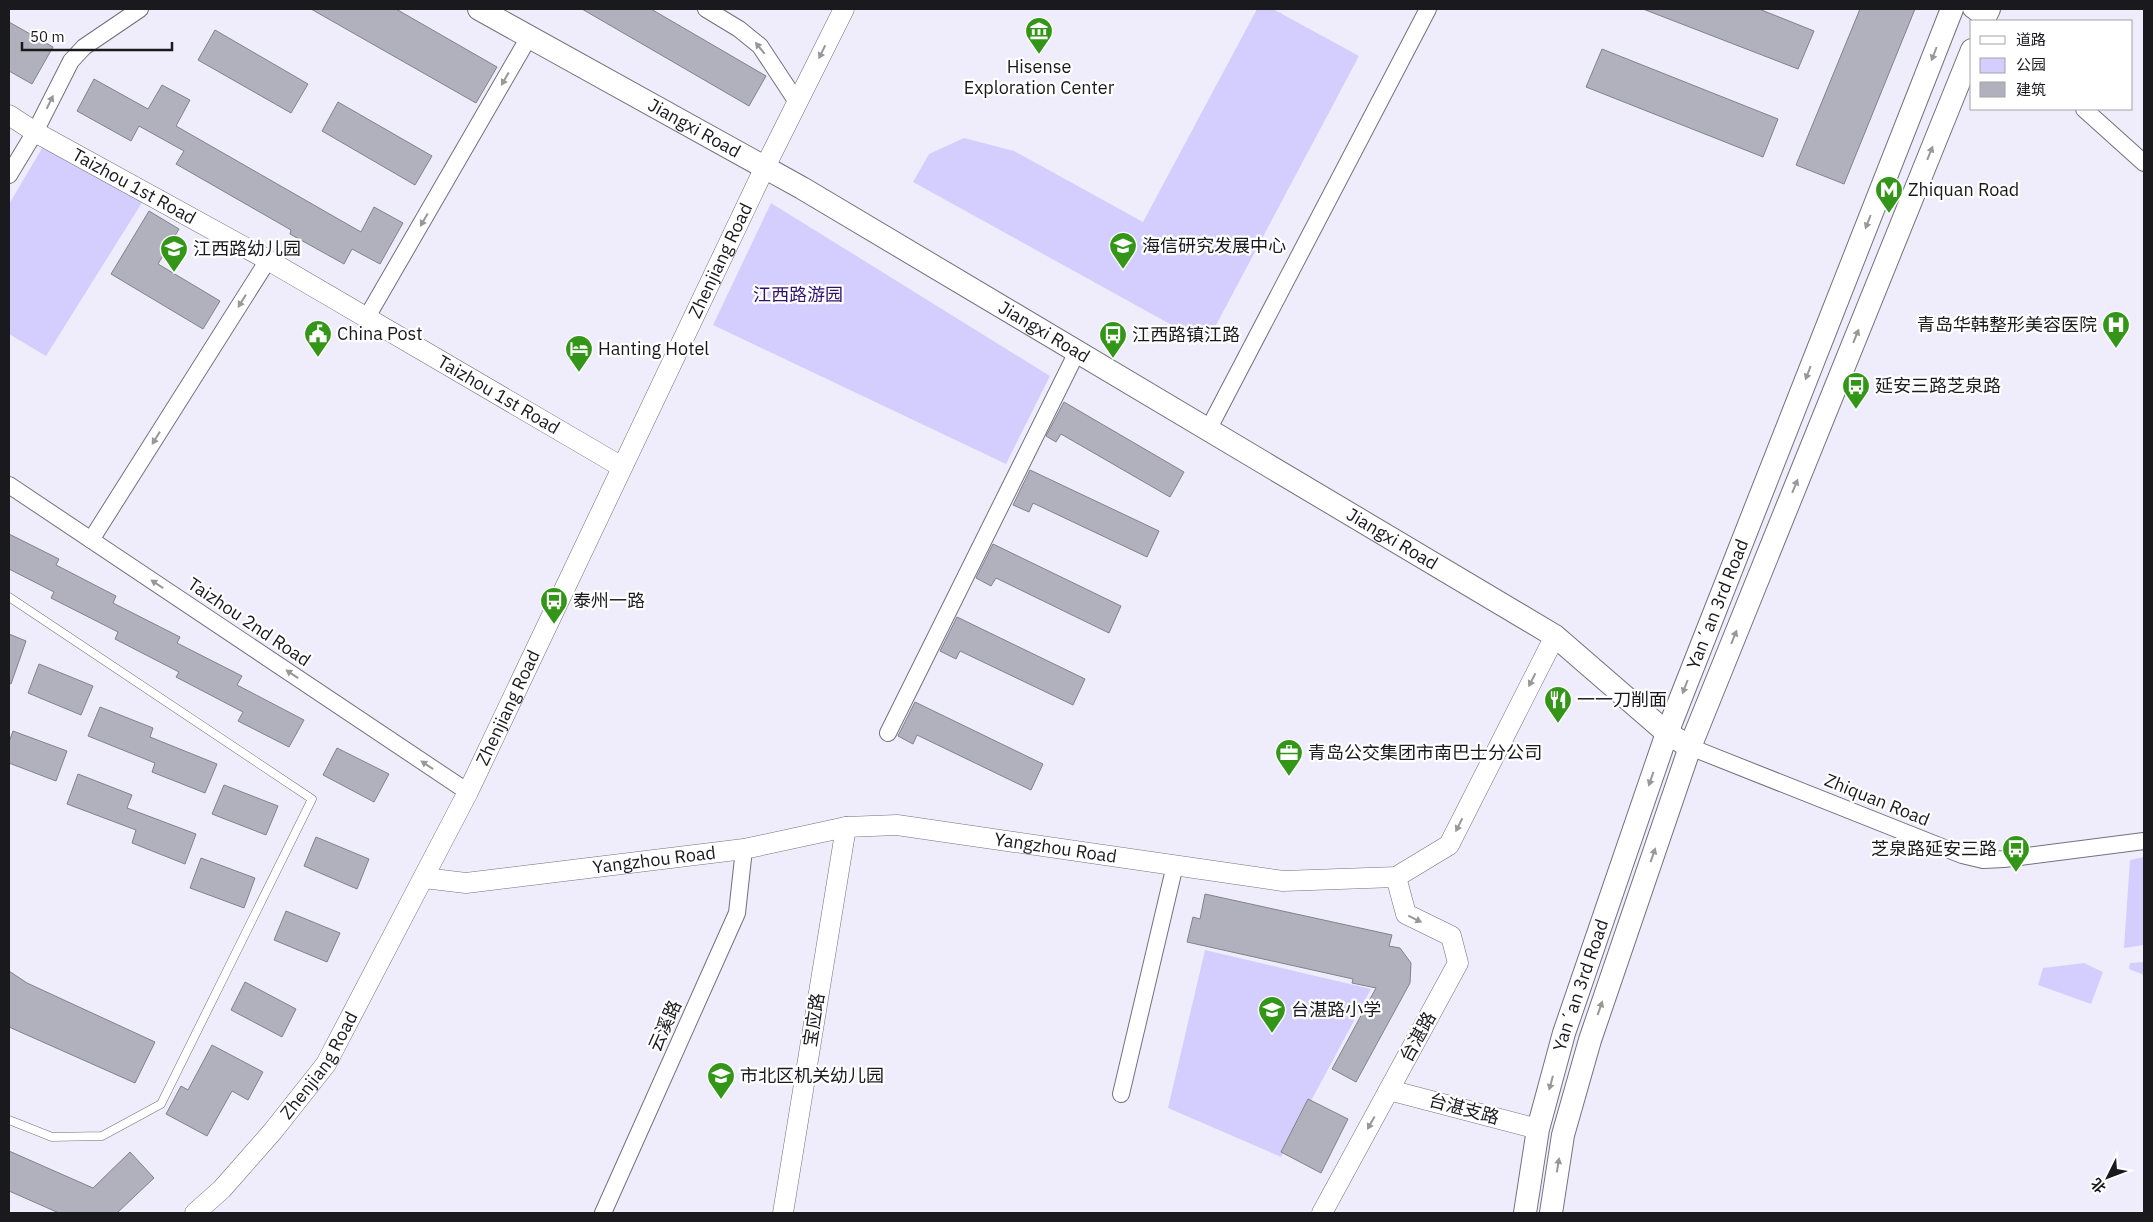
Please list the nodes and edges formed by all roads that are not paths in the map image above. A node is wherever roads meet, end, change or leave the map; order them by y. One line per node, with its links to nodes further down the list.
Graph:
1 (140, 9): 12 (street, one-way to 1)
2 (479, 9): 7 (main road, Jiangxi Road)
3 (706, 9): 9 (street, one-way to 3)
4 (844, 9): 9 (street, Zhenjiang Road, one-way to 9)
5 (1428, 9): 19 (street)
6 (1952, 9): 26 (main road, Yan´an 3rd Road, one-way to 26)
7 (529, 36): 14 (main road, Jiangxi Road); 17 (street, one-way to 17)
8 (1970, 55): 27 (main road, Yan´an 3rd Road, one-way to 8)
9 (798, 102): 14 (street, Zhenjiang Road)
10 (2085, 110): 13 (street)
11 (9, 115): 12 (street, Taizhou 1st Road)
12 (35, 132): 15 (street); 16 (street, Taizhou 1st Road)
13 (2144, 163)
14 (765, 167): 18 (main road, Jiangxi Road); 20 (street, Zhenjiang Road)
15 (9, 175)
16 (268, 260): 17 (street, Taizhou 1st Road); 22 (street, one-way to 22)
17 (367, 317): 20 (street, Taizhou 1st Road)
18 (1077, 352): 19 (main road, Jiangxi Road); 25 (street)
19 (1208, 430): 24 (main road, Jiangxi Road)
20 (622, 466): 28 (street, Zhenjiang Road)
21 (9, 485): 22 (street, Taizhou 2nd Road)
22 (91, 540): 28 (street, Taizhou 2nd Road, one-way to 22)
23 (9, 596): 37 (lane)
24 (1554, 636): 26 (main road, Jiangxi Road); 33 (street, Yangzhou Road, one-way to 33)
25 (888, 733)
26 (1666, 733): 27 (main road, Jiangxi Road); 38 (main road, Yan´an 3rd Road, one-way to 38)
27 (1690, 747): 30 (street, Zhiquan Road); 44 (main road, Yan´an 3rd Road, one-way to 27)
28 (468, 792): 34 (street, Zhenjiang Road)
29 (846, 827): 31 (street, Yangzhou Road); 32 (street, Yangzhou Road); 41 (street, 宝应路)
30 (2144, 840)
31 (744, 849): 34 (street, Yangzhou Road); 40 (street, 云溪路)
32 (1174, 865): 33 (street, Yangzhou Road); 36 (street)
33 (1396, 877): 35 (street, 台湛路, one-way to 35)
34 (424, 878): 39 (street, Zhenjiang Road)
35 (1389, 1090): 38 (street, 台湛支路); 42 (street, 台湛路, one-way to 42)
36 (1121, 1094)
37 (9, 1120)
38 (1538, 1129): 43 (main road, Yan´an 3rd Road)
39 (195, 1213)
40 (603, 1213)
41 (783, 1213)
42 (1322, 1213)
43 (1525, 1213)
44 (1551, 1213)

